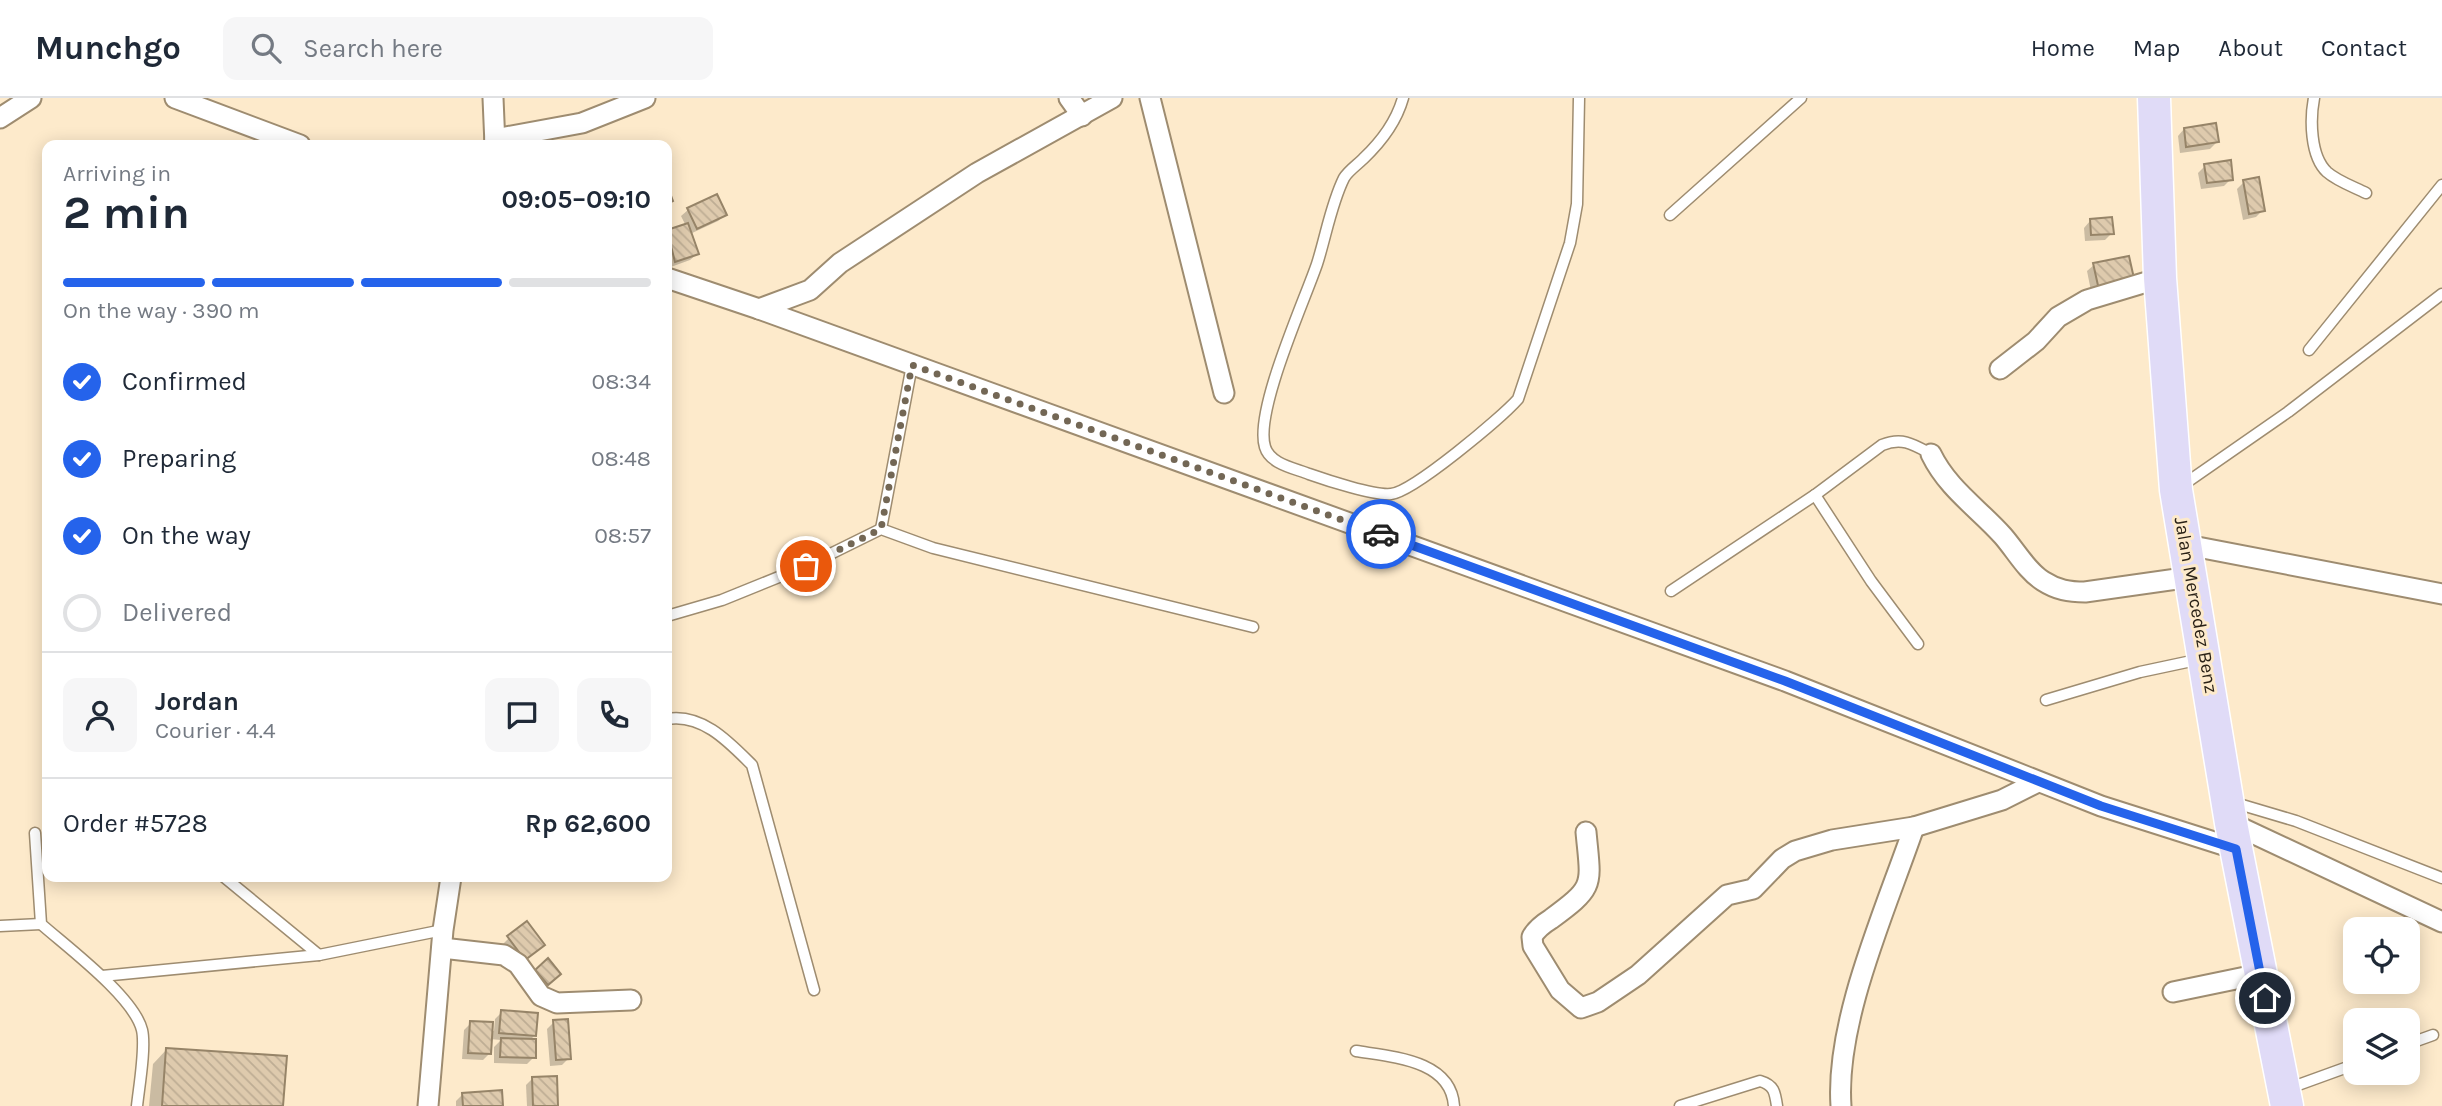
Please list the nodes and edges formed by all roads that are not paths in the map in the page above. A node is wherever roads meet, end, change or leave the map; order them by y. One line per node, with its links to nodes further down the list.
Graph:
1 (31, 98): 14 (street)
2 (175, 98): 15 (street)
3 (494, 98): 16 (street)
4 (645, 98): 17 (street)
5 (1069, 98): 13 (street)
6 (1112, 98): 13 (street)
7 (1150, 98): 28 (street)
8 (1403, 98): 9 (lane)
9 (1579, 98)
10 (1801, 98): 20 (lane)
11 (2154, 98): 21 (main road, Jalan Mercedez Benz)
12 (2314, 98): 19 (lane)
13 (1083, 116): 24 (street)
14 (0, 118)
15 (287, 140)
16 (495, 140)
17 (504, 140)
18 (2442, 185): 25 (lane)
19 (2366, 193)
20 (1670, 215)
21 (2160, 278): 27 (street); 30 (main road, Jalan Mercedez Benz)
22 (672, 280): 24 (street)
23 (2442, 294): 30 (lane)
24 (759, 309): 26 (street)
25 (2309, 350)
26 (912, 365): 32 (lane); 43 (street)
27 (2000, 369)
28 (1224, 393)
29 (1931, 454): 31 (lane); 34 (street)
30 (2176, 490): 33 (main road, Jalan Mercedez Benz)
31 (1815, 495): 35 (lane); 39 (lane)
32 (881, 529): 37 (lane); 38 (lane)
33 (2188, 545): 34 (main road, Jalan Mercedez Benz); 36 (street)
34 (2191, 577): 40 (main road, Jalan Mercedez Benz)
35 (1671, 591)
36 (2442, 594)
37 (672, 615)
38 (1253, 627)
39 (1918, 644)
40 (2206, 657): 41 (lane); 44 (main road, Jalan Mercedez Benz)
41 (2046, 700)
42 (672, 720): 58 (lane)
43 (2038, 782): 44 (street); 45 (street)
44 (2232, 824): 48 (lane); 51 (street); 56 (main road, Jalan Mercedez Benz)
45 (1913, 827): 46 (street); 71 (street)
46 (1586, 832)
47 (35, 833): 52 (lane)
48 (2442, 878)
49 (231, 882): 55 (lane)
50 (450, 882): 54 (street)
51 (2442, 922)
52 (41, 924): 53 (lane); 57 (lane)
53 (0, 926)
54 (443, 939): 55 (lane); 60 (street); 67 (street)
55 (319, 955): 57 (lane)
56 (2260, 974): 59 (street); 65 (main road, Jalan Mercedez Benz)
57 (103, 976): 66 (lane)
58 (814, 990)
59 (2173, 992)
60 (631, 1000)
61 (2432, 1035): 62 (lane)
62 (2420, 1040)
63 (1356, 1051): 68 (lane)
64 (2343, 1070): 65 (lane)
65 (2285, 1098)
66 (137, 1106)
67 (428, 1106)
68 (1454, 1106)
69 (1680, 1106): 70 (lane)
70 (1777, 1106)
71 (1841, 1106)

